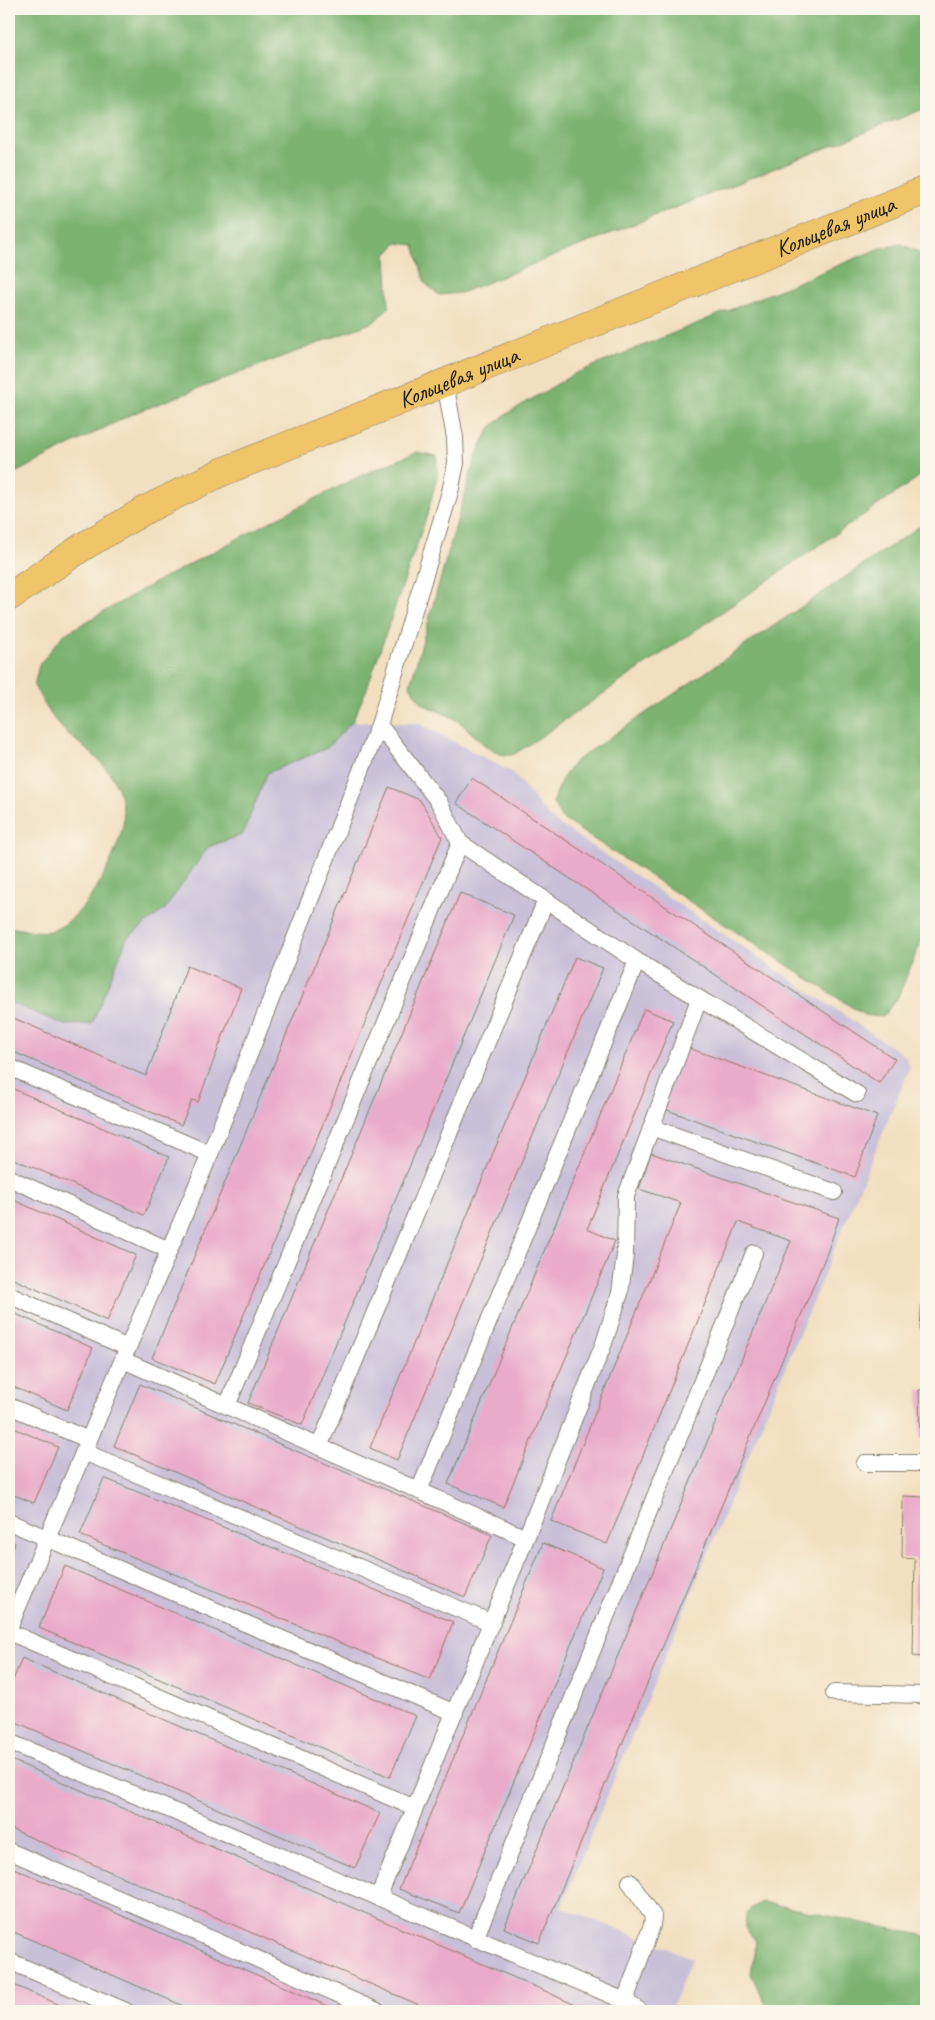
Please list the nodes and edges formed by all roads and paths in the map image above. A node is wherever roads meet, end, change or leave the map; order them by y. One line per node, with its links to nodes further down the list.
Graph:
1 (926, 190): 2 (highway, Кольцевая улица)
2 (445, 382): 3 (highway, Кольцевая улица); 4 (lane)
3 (9, 597)
4 (378, 725): 5 (lane); 12 (lane)
5 (460, 843): 6 (lane); 20 (lane)
6 (546, 900): 7 (lane); 22 (lane)
7 (637, 961): 8 (lane); 25 (lane)
8 (699, 999): 10 (lane); 11 (lane)
9 (9, 1067): 12 (lane)
10 (857, 1094)
11 (651, 1127): 14 (lane); 28 (lane)
12 (210, 1154): 15 (lane)
13 (9, 1178): 15 (lane)
14 (834, 1192)
15 (170, 1250): 18 (lane)
16 (754, 1253): 40 (lane)
17 (9, 1295): 18 (lane)
18 (126, 1354): 20 (lane); 21 (lane)
19 (9, 1406): 21 (lane)
20 (227, 1406): 22 (lane)
21 (86, 1446): 27 (lane); 29 (lane)
22 (319, 1447): 25 (lane)
23 (865, 1463): 24 (lane)
24 (926, 1463)
25 (419, 1491): 28 (lane)
26 (9, 1522): 27 (lane)
27 (47, 1538): 30 (lane); 34 (lane)
28 (526, 1538): 29 (lane)
29 (492, 1623): 34 (lane)
30 (9, 1628)
31 (9, 1632): 36 (lane)
32 (834, 1693): 33 (lane)
33 (926, 1695)
34 (455, 1713): 36 (lane)
35 (9, 1742): 39 (lane)
36 (415, 1808): 39 (lane)
37 (9, 1851): 44 (lane)
38 (630, 1882): 42 (lane)
39 (378, 1898): 40 (lane)
40 (475, 1939): 42 (lane)
41 (9, 1961): 43 (lane)
42 (625, 2001): 45 (lane)
43 (126, 2011)
44 (377, 2011)
45 (640, 2011)

